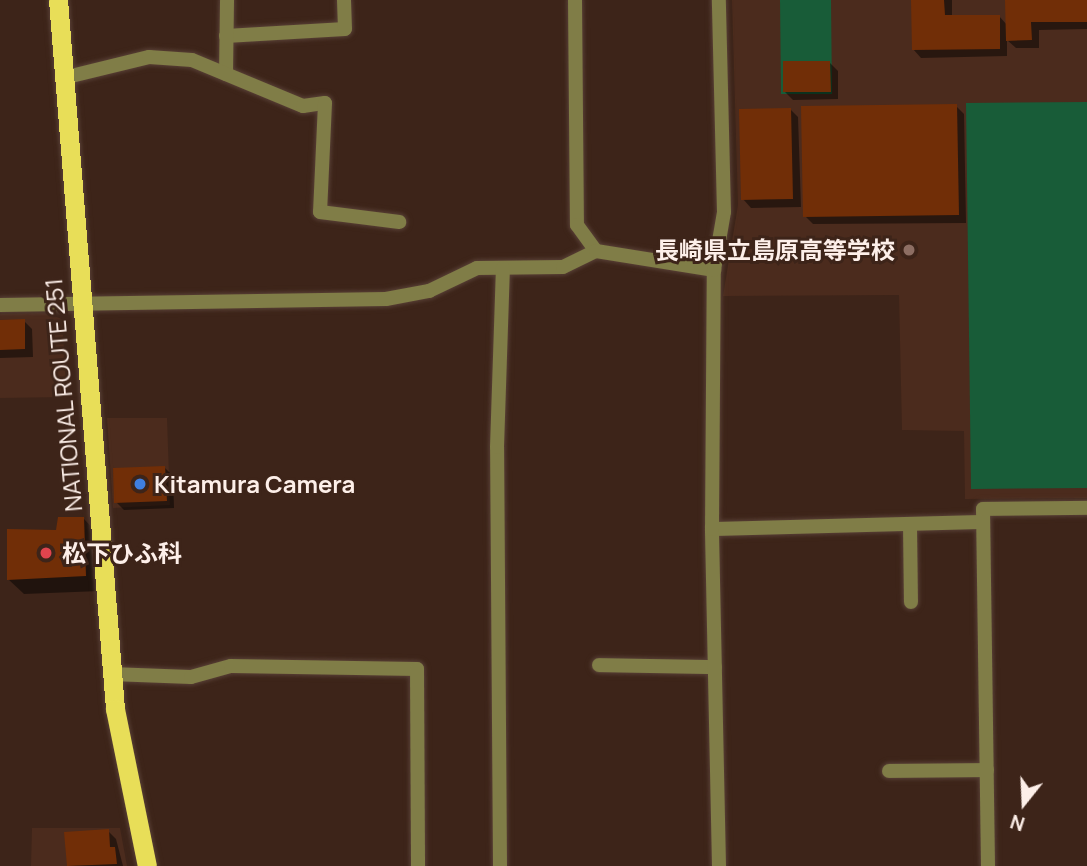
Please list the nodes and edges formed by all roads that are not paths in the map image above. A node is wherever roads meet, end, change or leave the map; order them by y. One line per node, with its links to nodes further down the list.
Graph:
1 (58, 0): 8 (highway, NATIONAL ROUTE 251)
2 (227, 0): 6 (street)
3 (344, 0): 6 (street)
4 (575, 0): 10 (street)
5 (719, 0): 12 (street)
6 (226, 36): 7 (street)
7 (226, 74): 8 (street); 9 (street)
8 (63, 78): 13 (highway, NATIONAL ROUTE 251)
9 (399, 222)
10 (596, 251): 11 (street); 12 (street)
11 (503, 268): 13 (street); 27 (street)
12 (713, 270): 18 (street)
13 (80, 304): 14 (street); 22 (highway, NATIONAL ROUTE 251)
14 (0, 305)
15 (1087, 508): 16 (street)
16 (983, 522): 17 (street); 23 (street)
17 (910, 524): 18 (street); 19 (street)
18 (712, 529): 21 (street)
19 (911, 602)
20 (599, 665): 21 (street)
21 (715, 667): 28 (street)
22 (111, 674): 25 (highway, NATIONAL ROUTE 251); 26 (street)
23 (987, 770): 24 (street); 29 (street)
24 (889, 771)
25 (147, 866)
26 (418, 866)
27 (500, 866)
28 (719, 866)
29 (988, 866)

